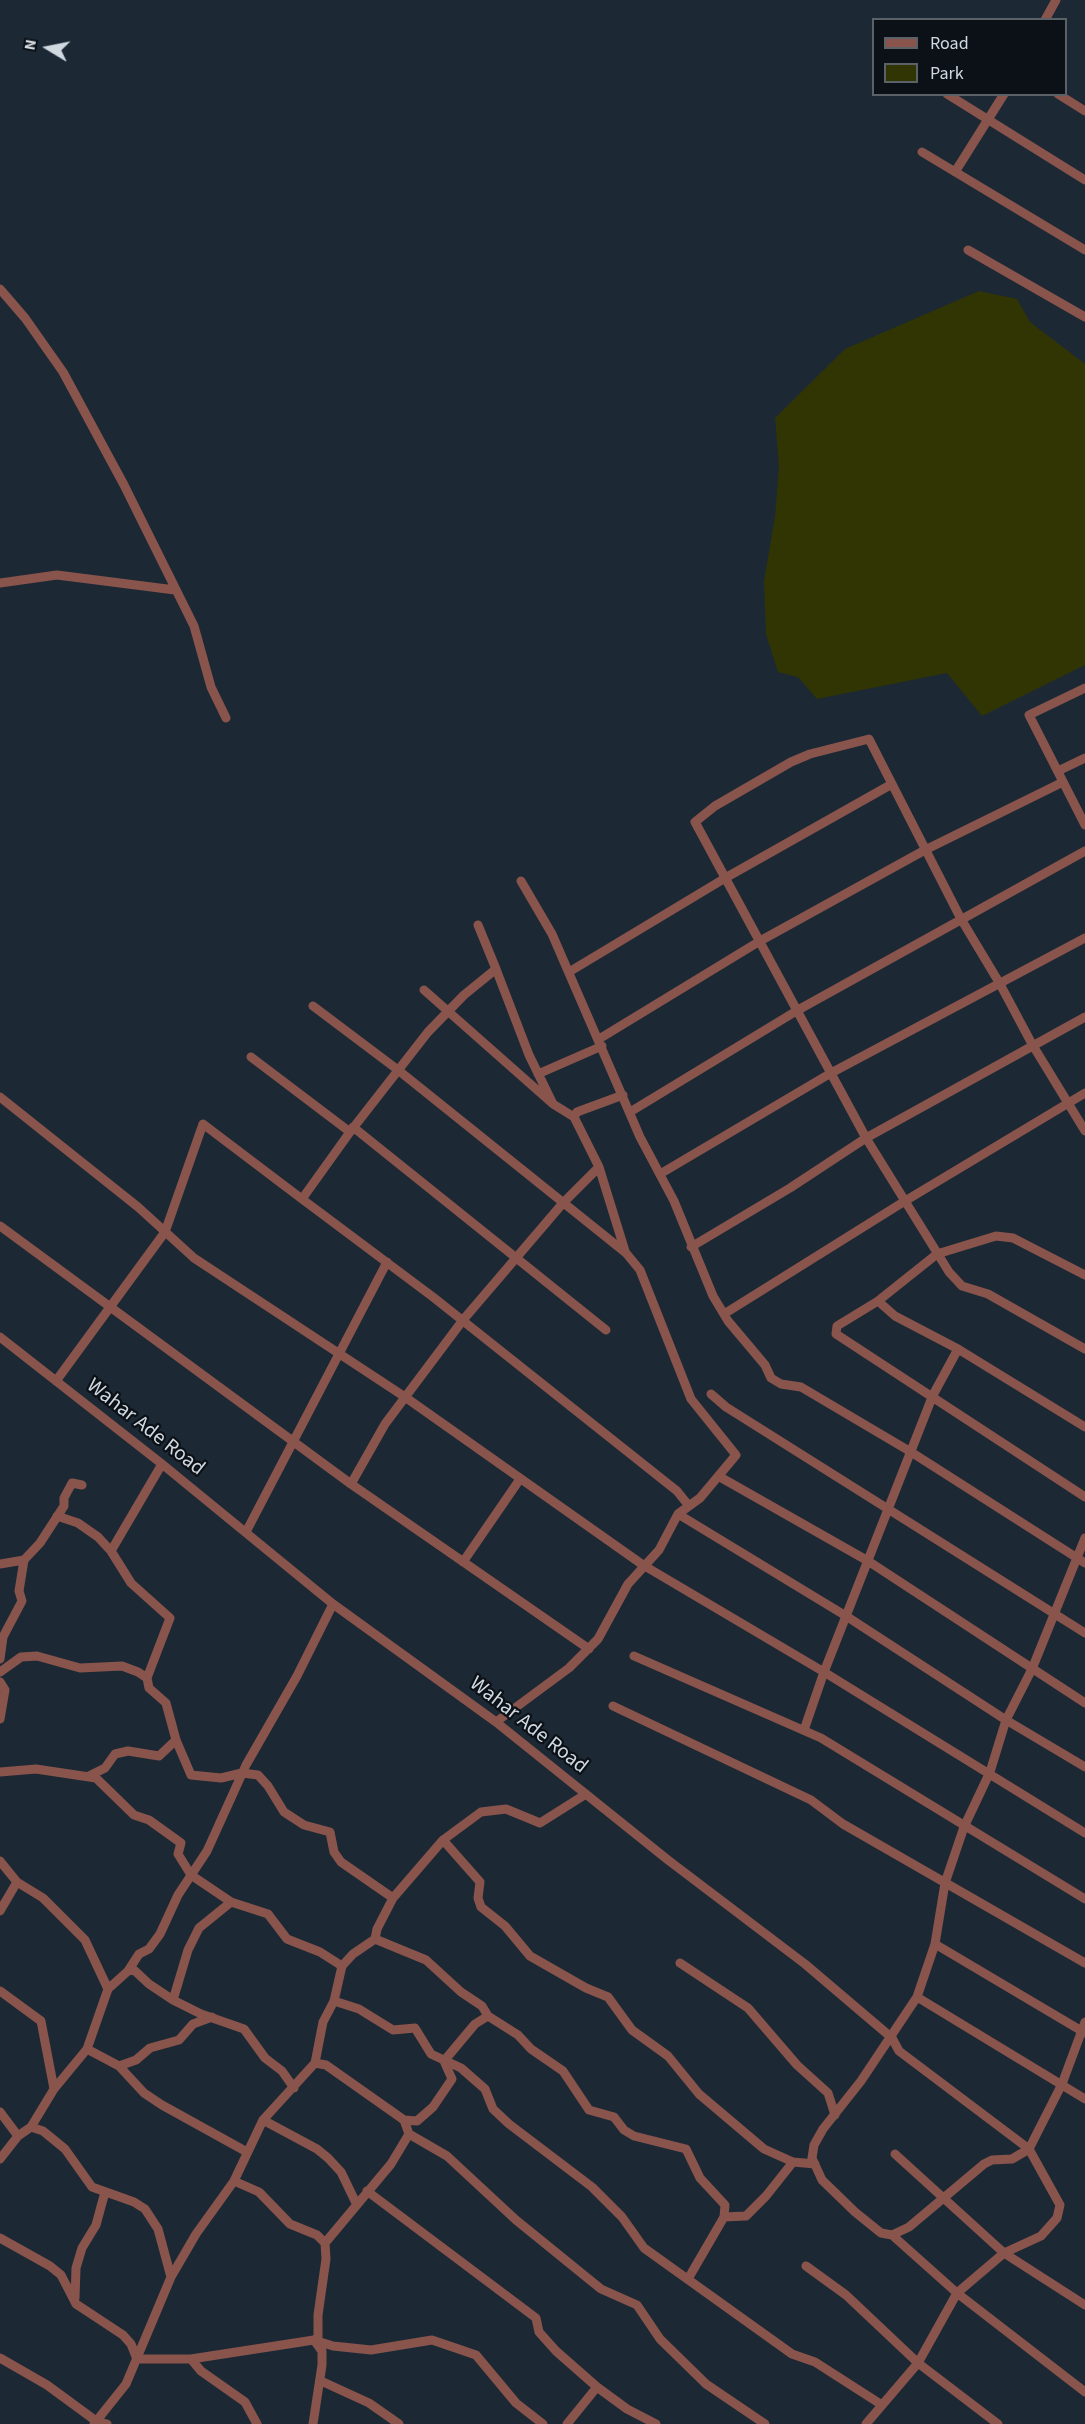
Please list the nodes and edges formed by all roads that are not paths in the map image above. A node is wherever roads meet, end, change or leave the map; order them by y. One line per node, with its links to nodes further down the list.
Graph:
1 (1056, 0): 2 (street)
2 (1046, 18)
3 (950, 96): 7 (street)
4 (1003, 96): 7 (street)
5 (1061, 96): 6 (street)
6 (1085, 111)
7 (989, 120): 9 (street); 10 (street)
8 (922, 152): 9 (street)
9 (955, 172): 12 (street)
10 (1085, 180)
11 (968, 250): 14 (street)
12 (1085, 250)
13 (0, 289): 16 (street)
14 (1085, 317)
15 (0, 583): 16 (street)
16 (175, 590): 18 (street)
17 (1085, 688): 20 (street)
18 (226, 718)
19 (1085, 758): 20 (street)
20 (1058, 771): 21 (street)
21 (1063, 782): 23 (street); 24 (street)
22 (892, 784): 24 (street); 26 (street); 26 (street)
23 (1085, 825)
24 (925, 850): 28 (street); 31 (street)
25 (1085, 851): 28 (street)
26 (727, 877): 31 (street); 33 (street)
27 (521, 881): 33 (street)
28 (961, 919): 34 (street); 37 (street)
29 (478, 925): 32 (street)
30 (1085, 938): 34 (street)
31 (760, 941): 37 (street); 40 (street)
32 (496, 969): 38 (street); 45 (street)
33 (569, 972): 40 (street)
34 (1000, 984): 41 (street); 44 (street)
35 (424, 990): 38 (street)
36 (313, 1006): 43 (street)
37 (798, 1010): 44 (street); 51 (street)
38 (448, 1011): 43 (street); 50 (street)
39 (1085, 1017): 41 (street)
40 (601, 1043): 45 (street); 47 (street)
41 (1032, 1044): 49 (street); 55 (street)
42 (251, 1057): 53 (street)
43 (398, 1070): 53 (street); 60 (street)
44 (831, 1073): 55 (street); 57 (street)
45 (538, 1074): 50 (street)
46 (1085, 1093): 49 (street)
47 (623, 1095): 51 (street); 52 (street)
48 (0, 1097): 62 (street)
49 (1068, 1103): 54 (street); 59 (street)
50 (553, 1104): 52 (street)
51 (630, 1112): 57 (street)
52 (574, 1117): 56 (street)
53 (351, 1130): 58 (street); 66 (street)
54 (1085, 1131)
55 (866, 1138): 59 (street); 63 (street)
56 (599, 1167): 60 (street); 64 (street)
57 (660, 1174): 63 (street)
58 (302, 1198): 62 (street); 67 (street)
59 (905, 1201): 65 (street); 71 (street)
60 (563, 1203): 64 (street); 66 (street)
61 (0, 1226): 70 (street)
62 (165, 1232): 70 (street); 77 (street)
63 (691, 1247): 71 (street)
64 (626, 1252): 86 (street)
65 (937, 1254): 68 (street); 69 (street); 76 (street)
66 (517, 1259): 72 (street); 73 (street)
67 (387, 1262): 72 (street); 77 (street)
68 (1085, 1275)
69 (879, 1301): 75 (street); 80 (street)
70 (112, 1308): 78 (street); 83 (street)
71 (724, 1314): 84 (street)
72 (463, 1320): 81 (street); 91 (street)
73 (606, 1330)
74 (0, 1337): 78 (street, Wahar Ade Road)
75 (958, 1349): 80 (street); 82 (street)
76 (1085, 1349)
77 (339, 1354): 81 (street); 83 (street)
78 (56, 1381): 85 (street, Wahar Ade Road)
79 (711, 1394): 92 (street)
80 (933, 1395): 84 (street); 90 (street)
81 (405, 1397): 87 (street); 88 (street)
82 (1085, 1427)
83 (293, 1442): 88 (street); 95 (street)
84 (911, 1452): 92 (street); 99 (street)
85 (162, 1464): 95 (street, Wahar Ade Road); 97 (street)
86 (720, 1477): 91 (street); 100 (street)
87 (520, 1479): 101 (street); 103 (street)
88 (351, 1484): 101 (street)
89 (82, 1485): 94 (street)
90 (1085, 1497)
91 (689, 1506): 93 (street)
92 (887, 1510): 100 (street); 105 (street)
93 (678, 1514): 103 (street); 106 (street)
94 (57, 1516): 97 (street); 98 (street)
95 (246, 1532): 104 (street, Wahar Ade Road)
96 (1085, 1538): 99 (street)
97 (111, 1551): 114 (street)
98 (24, 1560): 102 (street); 110 (street)
99 (1081, 1560): 105 (street)
100 (868, 1561): 106 (street); 111 (street)
101 (463, 1562): 108 (street)
102 (0, 1564)
103 (643, 1566): 108 (street); 113 (street)
104 (333, 1604): 120 (street, Wahar Ade Road); 126 (street)
105 (1053, 1614): 107 (street); 111 (street)
106 (846, 1616): 113 (street); 119 (street)
107 (1085, 1633)
108 (589, 1649): 120 (street)
109 (633, 1656): 121 (street)
110 (0, 1659)
111 (1032, 1669): 116 (street); 119 (street)
112 (0, 1672): 114 (street)
113 (824, 1672): 121 (street); 125 (street)
114 (147, 1678): 122 (street)
115 (0, 1682): 118 (street)
116 (1085, 1703)
117 (613, 1706): 135 (street)
118 (0, 1719)
119 (1006, 1720): 123 (street); 125 (street)
120 (496, 1722): 128 (street, Wahar Ade Road)
121 (804, 1730): 129 (street)
122 (176, 1740): 126 (street); 127 (street)
123 (1085, 1767)
124 (0, 1772): 127 (street)
125 (990, 1772): 129 (street); 130 (street)
126 (242, 1773): 133 (street); 136 (street)
127 (88, 1776): 133 (street)
128 (586, 1794): 131 (street); 154 (street, Wahar Ade Road)
129 (964, 1827): 135 (street); 137 (street)
130 (1085, 1833)
131 (442, 1840): 136 (street); 174 (street)
132 (0, 1861): 134 (street)
133 (191, 1875): 138 (street); 145 (street)
134 (17, 1882): 139 (street); 146 (street)
135 (945, 1883): 141 (street); 143 (street)
136 (393, 1898): 140 (street)
137 (1085, 1899)
138 (231, 1902): 144 (street); 149 (street)
139 (0, 1911)
140 (375, 1939): 144 (street); 151 (street)
141 (935, 1944): 148 (street); 153 (street)
142 (680, 1963): 164 (street)
143 (1085, 1963)
144 (342, 1966): 150 (street)
145 (128, 1971): 146 (street); 149 (street)
146 (108, 1989): 155 (street)
147 (0, 1990): 161 (street)
148 (917, 1997): 154 (street); 159 (street)
149 (173, 2000): 152 (street)
150 (333, 2001): 156 (street); 157 (street)
151 (488, 2016): 156 (street); 181 (street)
152 (212, 2017): 158 (street); 160 (street)
153 (1084, 2028): 159 (street)
154 (892, 2038): 164 (street); 170 (street, Wahar Ade Road)
155 (87, 2049): 158 (street); 161 (street)
156 (444, 2061): 166 (street); 188 (street)
157 (315, 2063): 160 (street); 166 (street)
158 (119, 2066): 171 (street)
159 (1062, 2084): 162 (street); 170 (street)
160 (294, 2088): 165 (street)
161 (54, 2089): 167 (street)
162 (1085, 2099)
163 (0, 2112): 169 (street)
164 (835, 2115): 175 (street)
165 (262, 2120): 171 (street); 180 (street)
166 (405, 2120): 168 (street)
167 (31, 2127): 169 (street); 178 (street)
168 (410, 2134): 177 (street); 209 (street)
169 (18, 2136): 173 (street)
170 (1029, 2149): 179 (street); 185 (street)
171 (247, 2152): 176 (street)
172 (895, 2154): 179 (street)
173 (0, 2159)
174 (793, 2162): 175 (street); 181 (street)
175 (815, 2164): 182 (street)
176 (234, 2181): 184 (street); 187 (street)
177 (367, 2191): 180 (street); 198 (street)
178 (105, 2192): 187 (street); 190 (street)
179 (943, 2199): 182 (street); 185 (street)
180 (356, 2203): 184 (street)
181 (724, 2217): 188 (street)
182 (892, 2235): 189 (street)
183 (0, 2238): 190 (street)
184 (325, 2243): 192 (street)
185 (1004, 2253): 189 (street); 191 (street)
186 (806, 2266): 196 (street)
187 (171, 2277): 195 (street)
188 (688, 2279): 200 (street)
189 (957, 2293): 196 (street); 199 (street)
190 (76, 2304): 195 (street)
191 (1085, 2305)
192 (314, 2340): 194 (street); 197 (street); 206 (street)
193 (0, 2358): 201 (street)
194 (191, 2359): 195 (street); 203 (street)
195 (137, 2360): 201 (street)
196 (918, 2363): 200 (street); 211 (street)
197 (321, 2381): 204 (street); 205 (street)
198 (597, 2387): 207 (street); 208 (street)
199 (1085, 2392)
200 (882, 2405): 210 (street)
201 (95, 2423): 202 (street)
202 (107, 2424)
203 (256, 2424)
204 (313, 2424)
205 (399, 2424)
206 (543, 2424)
207 (567, 2424)
208 (656, 2424)
209 (765, 2424)
210 (866, 2424)
211 (998, 2424)

